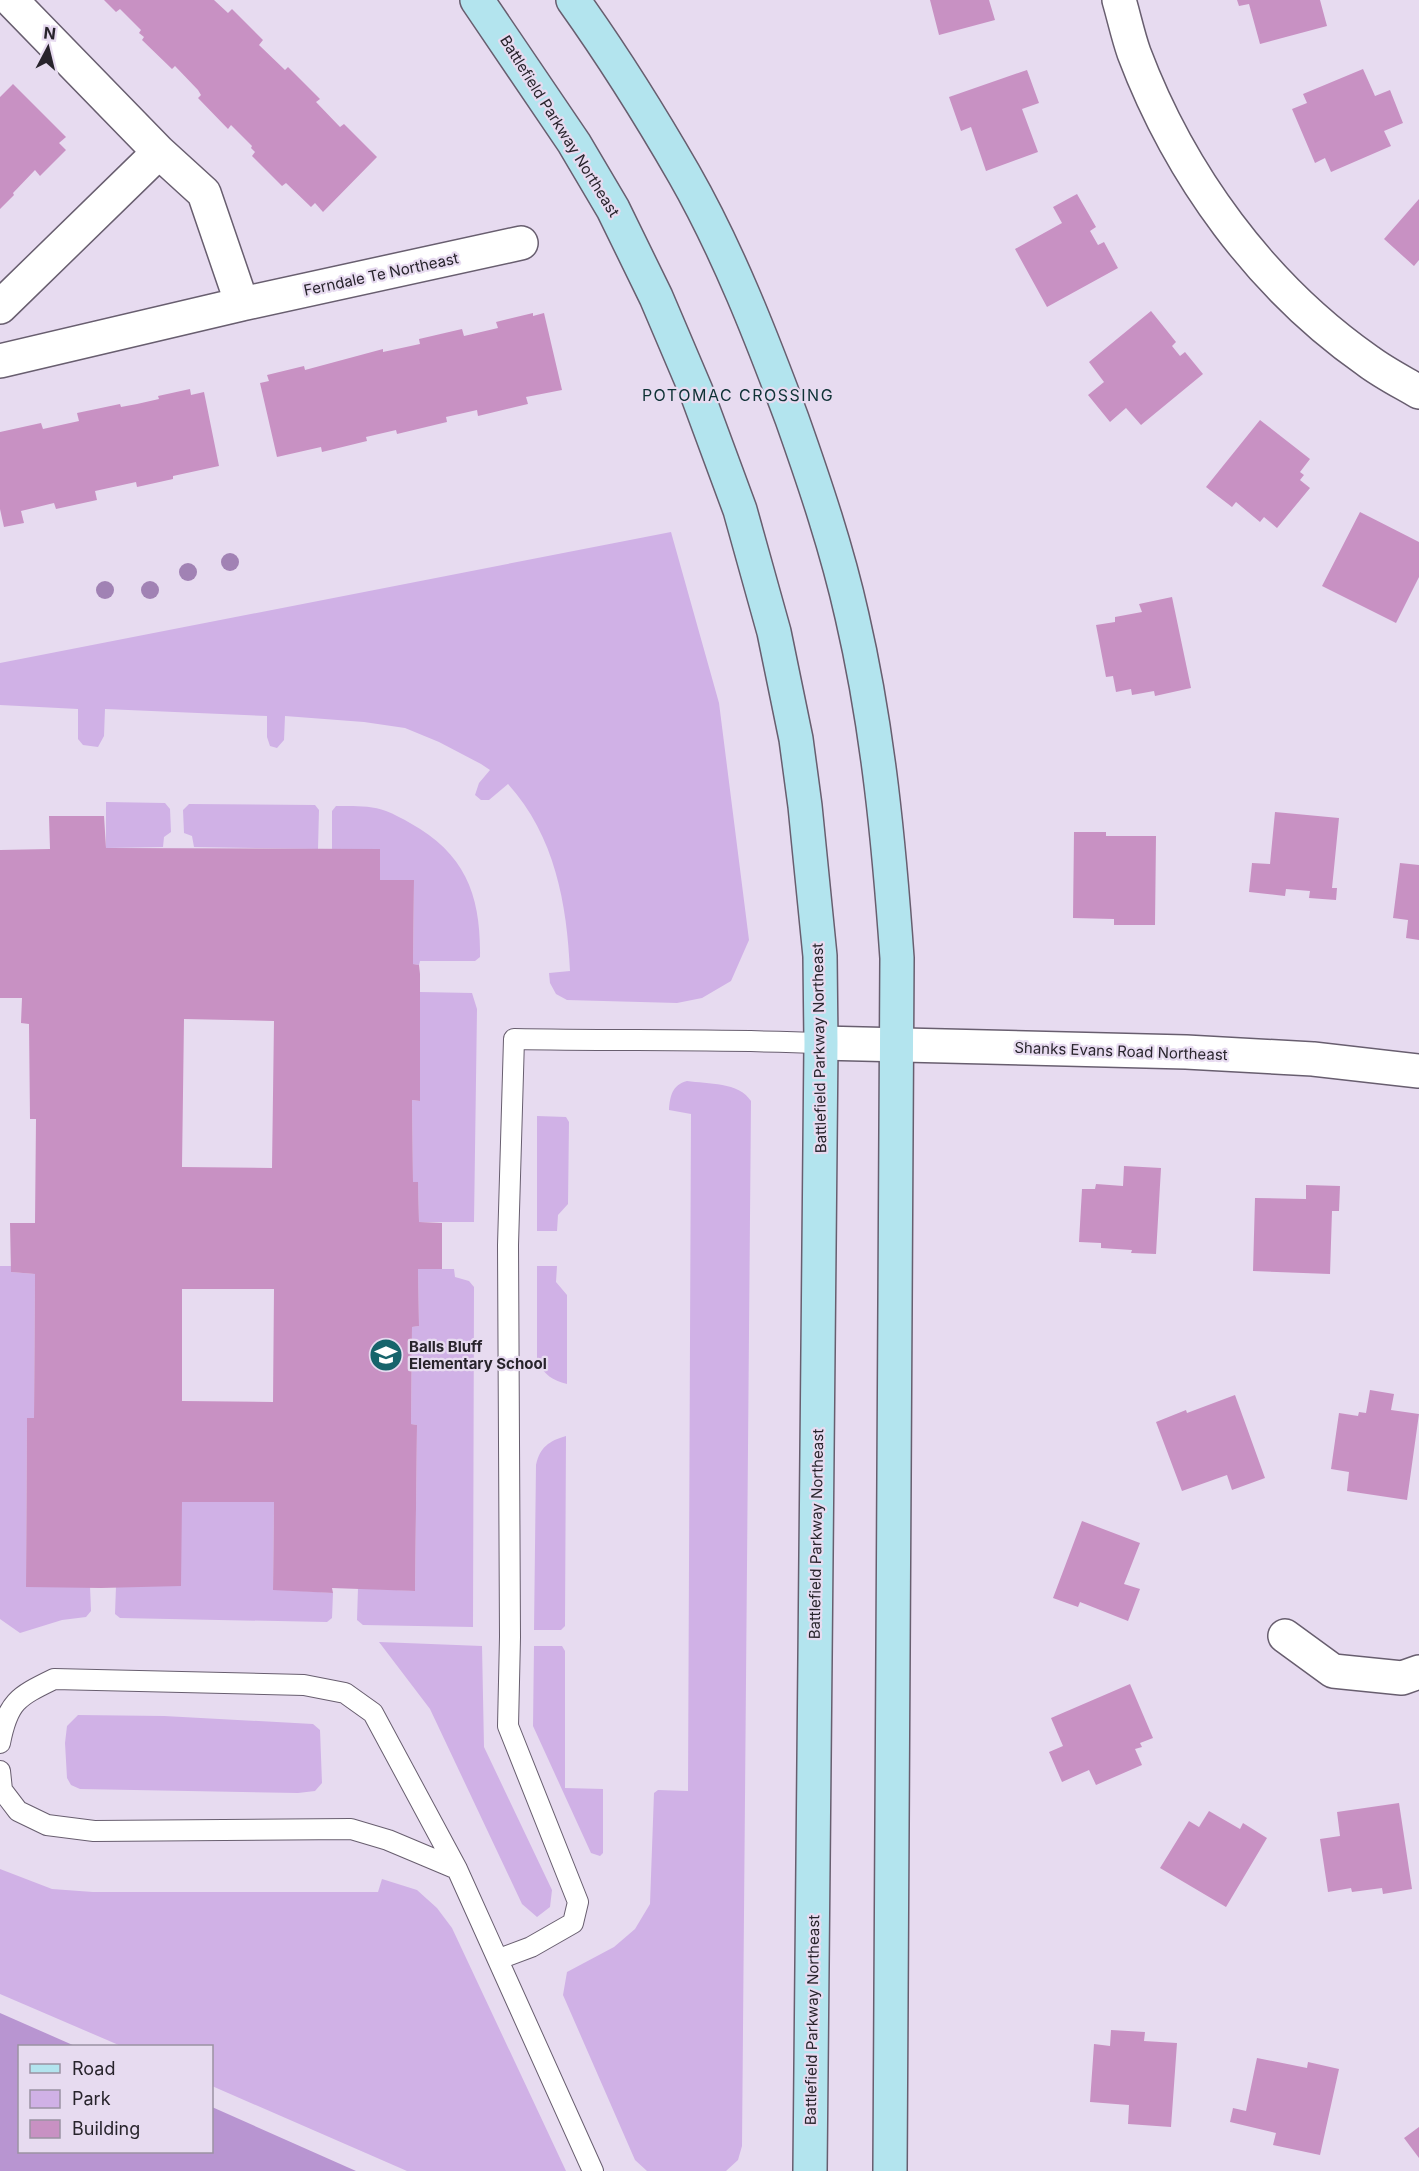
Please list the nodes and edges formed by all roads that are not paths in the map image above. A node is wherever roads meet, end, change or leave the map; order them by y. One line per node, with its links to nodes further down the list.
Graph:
1 (11, 0): 5 (street)
2 (477, 0): 11 (main road, Battlefield Parkway Northeast)
3 (573, 0): 12 (main road)
4 (1119, 0): 10 (street)
5 (159, 152): 7 (street); 8 (street)
6 (521, 243): 7 (street, Ferndale Te Northeast)
7 (242, 304): 9 (street, Ferndale Te Northeast)
8 (0, 307)
9 (0, 361)
10 (1419, 392)
11 (821, 1042): 12 (street, Shanks Evans Road Northeast); 19 (lane); 21 (main road, Battlefield Parkway Northeast)
12 (898, 1045): 13 (street, Shanks Evans Road Northeast); 22 (main road)
13 (1419, 1071)
14 (1285, 1636): 15 (street)
15 (1419, 1672)
16 (0, 1743): 18 (lane)
17 (0, 1772): 18 (lane)
18 (457, 1869): 19 (lane)
19 (499, 1959): 20 (lane)
20 (593, 2171)
21 (810, 2171)
22 (890, 2171)

